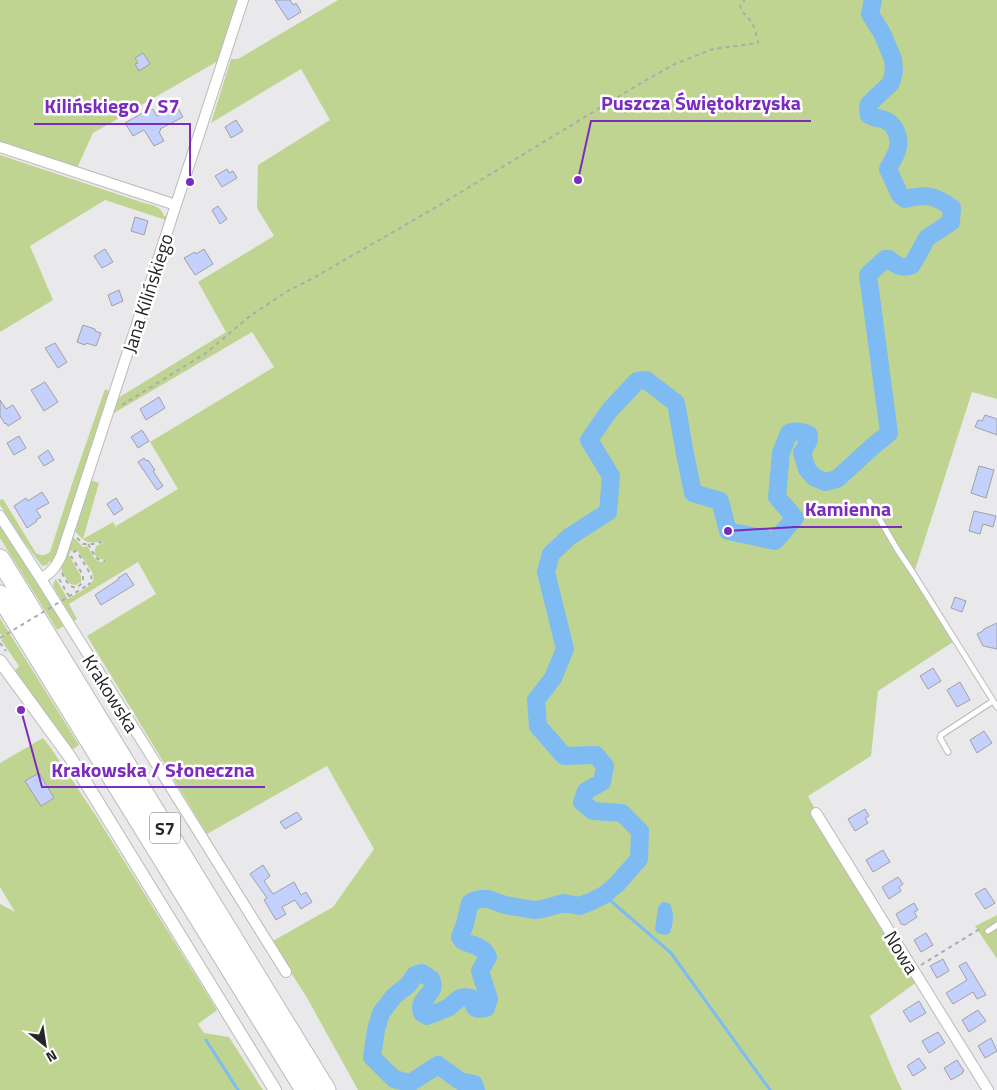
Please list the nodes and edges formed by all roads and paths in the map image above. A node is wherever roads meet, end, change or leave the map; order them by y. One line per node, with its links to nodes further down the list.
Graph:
1 (243, 0): 4 (street, Jana Kilińskiego)
2 (744, 0): 5 (path)
3 (0, 147): 4 (street)
4 (176, 205): 5 (street, Jana Kilińskiego)
5 (107, 414): 11 (street, Jana Kilińskiego)
6 (869, 501): 18 (lane)
7 (0, 516): 13 (street, Krakowska)
8 (102, 542): 10 (path)
9 (0, 559): 28 (highway, S7)
10 (105, 561)
11 (56, 567): 13 (street, Jana Kilińskiego); 15 (path, bridge)
12 (58, 578): 15 (path)
13 (41, 580): 25 (street, Krakowska)
14 (0, 595): 27 (highway, S7)
15 (69, 596): 16 (path, bridge)
16 (0, 638)
17 (0, 661): 26 (street)
18 (993, 701): 19 (lane); 20 (lane)
19 (997, 708)
20 (948, 752)
21 (816, 813): 24 (street, Nowa)
22 (997, 925): 23 (lane)
23 (988, 931): 24 (path)
24 (913, 970): 29 (street, Nowa)
25 (286, 972)
26 (274, 1090)
27 (305, 1090)
28 (326, 1090)
29 (988, 1090)

